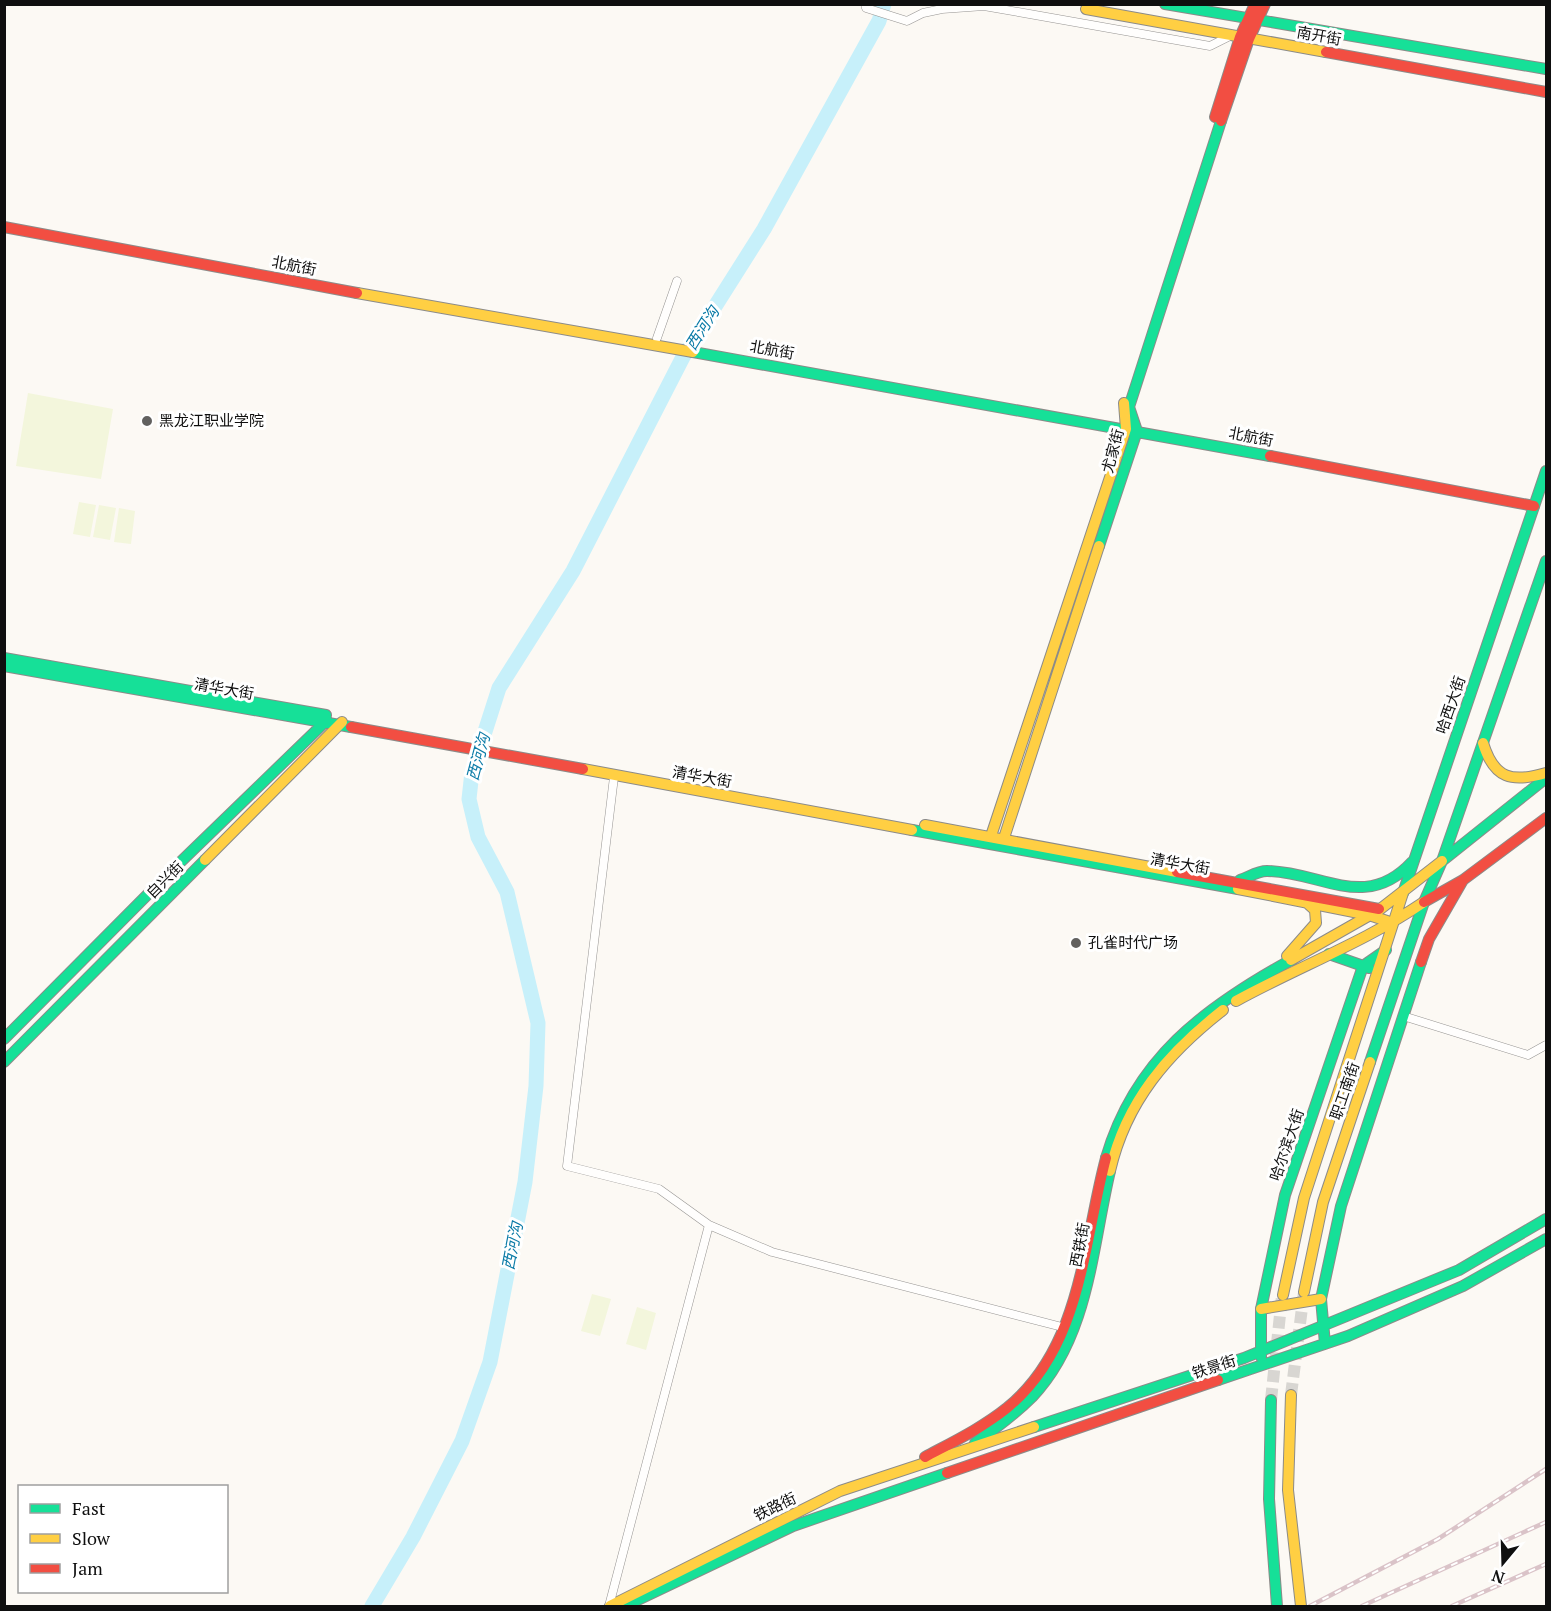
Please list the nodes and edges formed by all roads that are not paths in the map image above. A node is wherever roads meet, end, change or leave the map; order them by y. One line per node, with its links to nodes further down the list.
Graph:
1 (1165, 4): 6 (main road, 南开街)
2 (1255, 4): 6 (main road, 尤家街)
3 (1265, 4): 6 (main road, 尤家街)
4 (865, 6): 7 (street)
5 (1086, 9): 7 (main road, 南开街)
6 (1252, 19): 7 (main road, 尤家街); 8 (main road, 南开街)
7 (1240, 37): 9 (main road, 南开街); 13 (main road, 尤家街)
8 (1546, 69)
9 (1546, 92)
10 (4, 227): 13 (main road, 北航街)
11 (677, 281): 12 (street)
12 (657, 338)
13 (1132, 430): 15 (main road, 北航街); 27 (main road, 尤家街); 28 (main road, 尤家街)
14 (1546, 471): 15 (main road, 哈西大街)
15 (1534, 506): 29 (main road, 哈西大街)
16 (1546, 561): 21 (main road)
17 (4, 658): 19 (main road, 清华大街)
18 (4, 666): 19 (main road, 清华大街)
19 (326, 718): 20 (main road, 清华大街); 45 (main road, 自兴街)
20 (342, 721): 22 (main road, 清华大街); 47 (main road, 自兴街)
21 (1483, 743): 23 (main road); 30 (main road)
22 (554, 762): 24 (main road, 清华大街); 27 (main road, 清华大街)
23 (1546, 773)
24 (614, 777): 34 (main road, 清华大街); 49 (street)
25 (1546, 778): 30 (main road)
26 (1546, 818): 31 (main road)
27 (991, 836): 28 (main road, 清华大街)
28 (1004, 838): 32 (main road, 清华大街)
29 (1416, 857): 32 (main road); 33 (main road, 哈西大街)
30 (1442, 861): 33 (main road); 35 (main road)
31 (1463, 880): 35 (main road); 44 (main road)
32 (1234, 881): 36 (main road, 清华大街)
33 (1404, 891): 36 (main road); 38 (main road, 哈西大街)
34 (1306, 902): 37 (main road, 清华大街); 42 (main road)
35 (1424, 902): 38 (main road); 51 (main road, 职工南街)
36 (1379, 909): 37 (main road)
37 (1369, 915): 38 (main road, 清华大街); 42 (main road)
38 (1393, 923): 39 (main road, 哈西大街); 40 (main road)
39 (1386, 950): 41 (main road); 43 (main road, 职工南街)
40 (1329, 954): 41 (main road); 42 (main road)
41 (1363, 966): 43 (main road); 54 (main road, 哈尔滨大街)
42 (1275, 971): 56 (main road, 西铁街); 62 (main road, 西铁街)
43 (1378, 971): 52 (main road, 职工南街)
44 (1403, 1016): 46 (street); 53 (main road)
45 (4, 1039)
46 (1546, 1045)
47 (4, 1062)
48 (1546, 1219): 55 (main road, 铁景街)
49 (709, 1226): 56 (street); 65 (street)
50 (1546, 1239): 57 (main road, 铁景街)
51 (1304, 1292)
52 (1282, 1295)
53 (1321, 1299): 54 (main road); 55 (main road)
54 (1261, 1309): 58 (main road, 哈尔滨大街)
55 (1324, 1326): 57 (main road); 58 (main road, 铁景街)
56 (1066, 1328): 63 (main road, 西铁街)
57 (1325, 1344): 59 (main road, 铁景街)
58 (1261, 1351): 59 (main road, 哈尔滨大街); 62 (main road, 铁景街)
59 (1261, 1368): 64 (main road, 铁景街)
60 (1291, 1395): 68 (main road)
61 (1271, 1400): 67 (main road)
62 (960, 1451): 63 (main road, 铁路街); 64 (main road, 西铁街)
63 (884, 1477): 65 (main road, 铁路街)
64 (880, 1496): 66 (main road, 铁路街)
65 (610, 1606)
66 (626, 1606)
67 (1277, 1606)
68 (1301, 1606)

